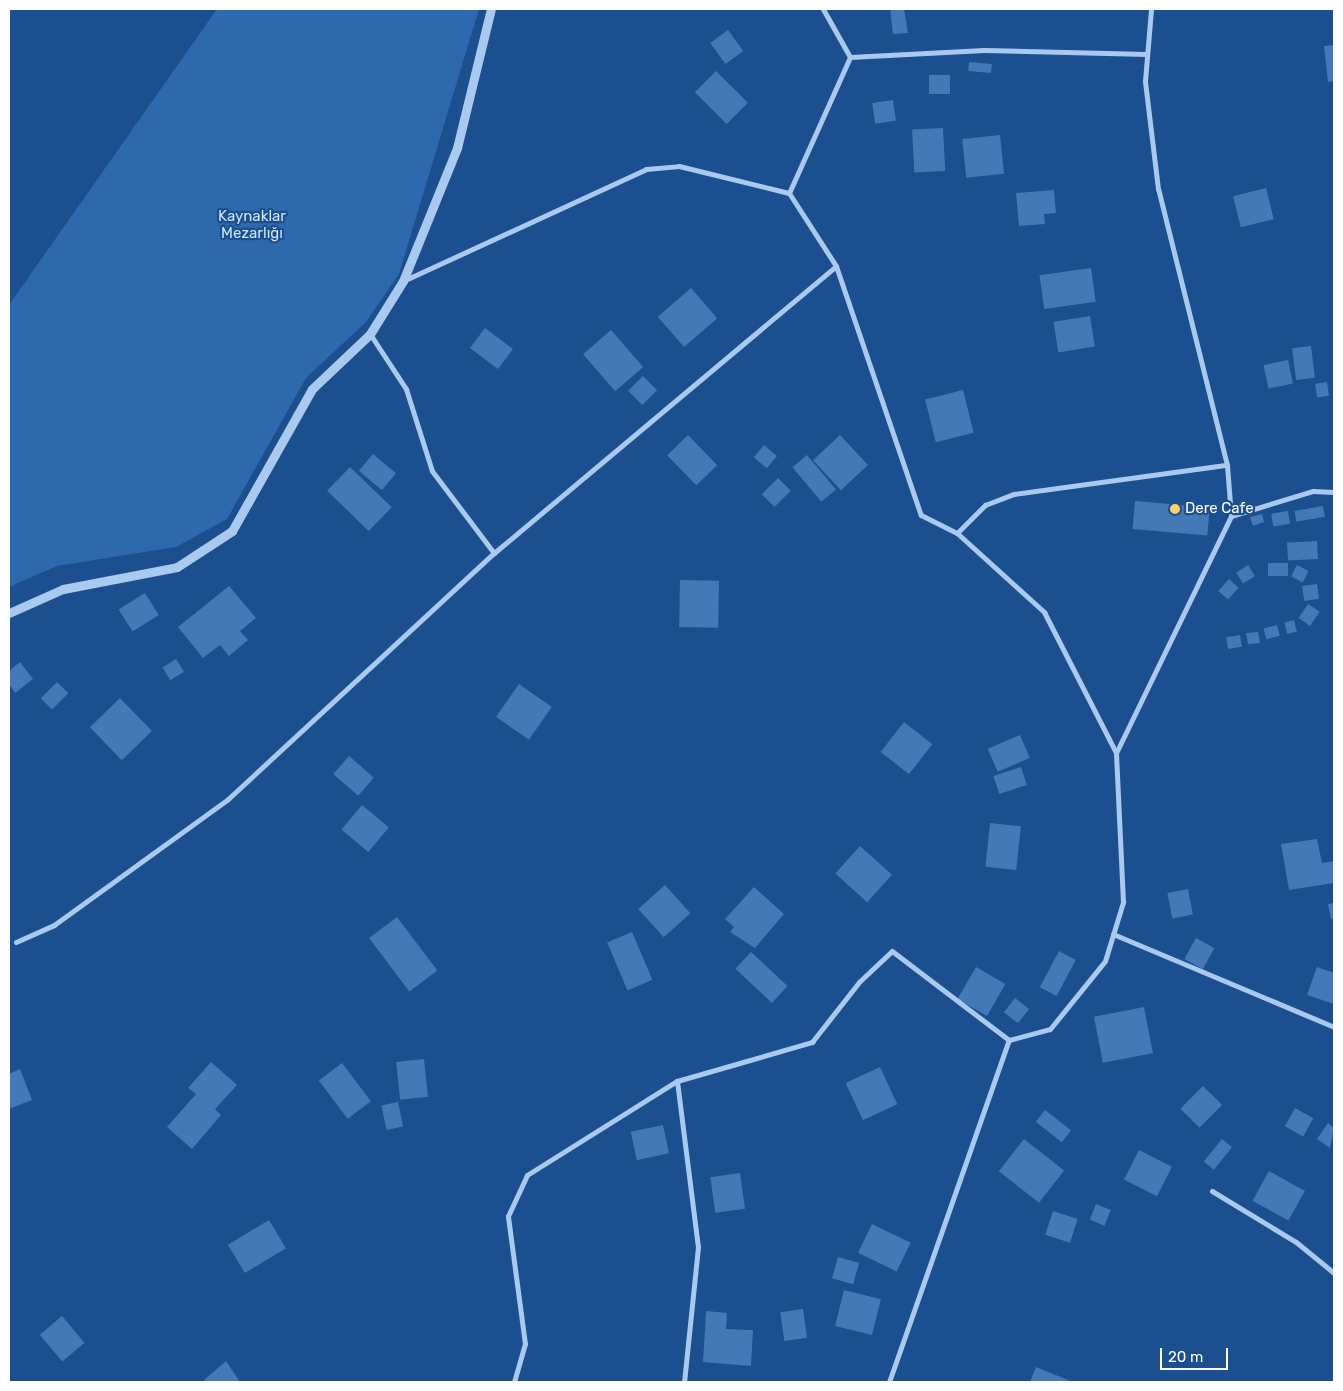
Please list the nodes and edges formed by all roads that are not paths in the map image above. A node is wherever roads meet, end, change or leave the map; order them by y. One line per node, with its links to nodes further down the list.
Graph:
1 (491, 9): 8 (street)
2 (823, 9): 5 (street)
3 (1151, 9): 4 (street)
4 (1147, 54): 5 (street); 10 (street)
5 (850, 57): 6 (street)
6 (789, 194): 7 (street); 8 (street)
7 (836, 266): 13 (street); 14 (street)
8 (403, 280): 9 (street)
9 (370, 334): 14 (street); 15 (street)
10 (1227, 465): 12 (street); 13 (street)
11 (1334, 492): 12 (street)
12 (1231, 516): 16 (street)
13 (957, 533): 16 (street)
14 (494, 553): 18 (street)
15 (9, 613)
16 (1116, 753): 17 (street)
17 (1113, 934): 19 (street); 20 (street)
18 (16, 942)
19 (1334, 1027)
20 (1009, 1040): 21 (street); 26 (street)
21 (678, 1081): 24 (street); 25 (street)
22 (1212, 1191): 23 (street)
23 (1334, 1274)
24 (514, 1382)
25 (684, 1382)
26 (889, 1382)

